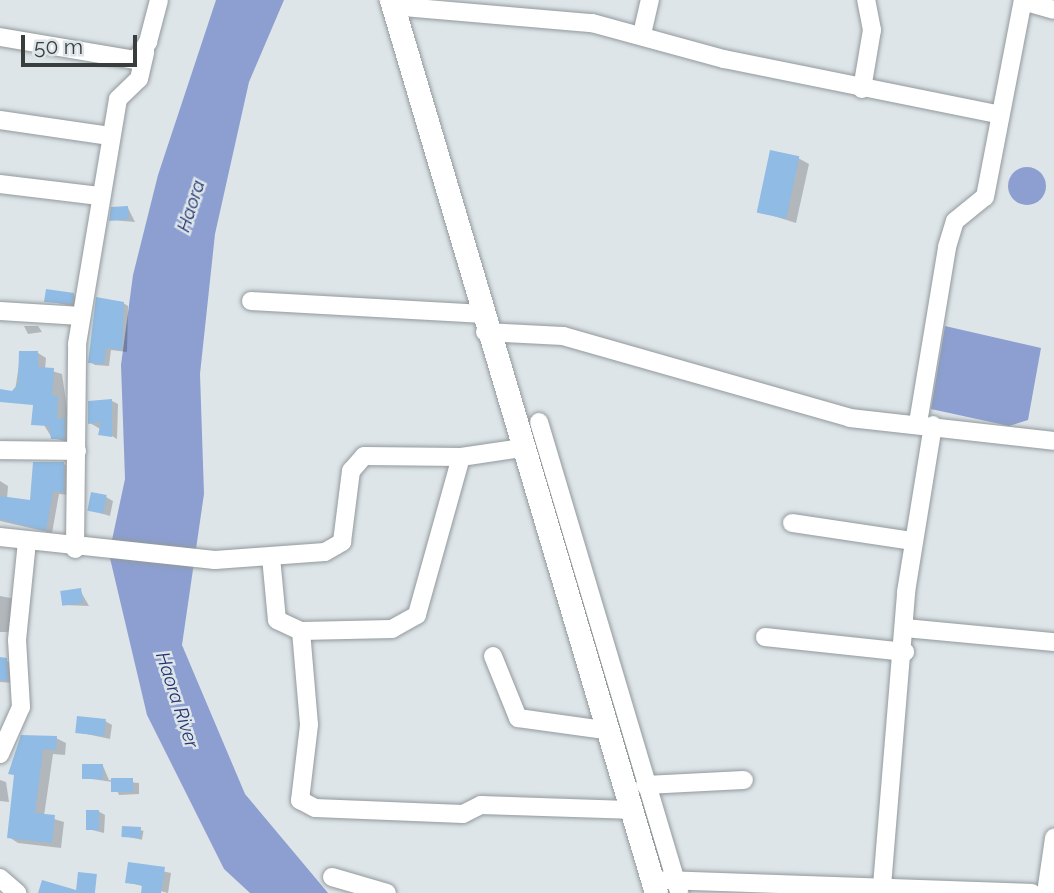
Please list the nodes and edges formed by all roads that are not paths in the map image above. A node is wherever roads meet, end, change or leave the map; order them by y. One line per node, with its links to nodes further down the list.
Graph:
1 (159, 0): 9 (street)
2 (650, 0): 7 (street)
3 (866, 0): 10 (street)
4 (1023, 1): 6 (street); 11 (street)
5 (391, 3): 7 (street); 19 (main road)
6 (1054, 10)
7 (642, 34): 10 (street)
8 (0, 37): 9 (street)
9 (145, 52): 13 (street)
10 (862, 89): 11 (street)
11 (996, 114): 21 (street)
12 (0, 120): 13 (street)
13 (110, 136): 15 (street)
14 (0, 184): 15 (street)
15 (99, 196): 18 (street)
16 (251, 301): 19 (street)
17 (0, 311): 18 (street)
18 (81, 316): 25 (street)
19 (482, 323): 21 (street); 23 (main road)
20 (539, 422): 42 (street)
21 (926, 424): 22 (street); 29 (street)
22 (1054, 442)
23 (522, 448): 26 (street); 39 (main road)
24 (0, 450): 25 (street)
25 (77, 451): 31 (street)
26 (461, 457): 32 (street); 34 (street)
27 (792, 523): 29 (street)
28 (0, 537): 30 (street)
29 (913, 541): 33 (street)
30 (27, 542): 31 (street); 40 (street)
31 (75, 550): 32 (street)
32 (271, 557): 34 (street)
33 (905, 628): 36 (street); 37 (street)
34 (301, 631): 43 (street)
35 (765, 637): 37 (street)
36 (1054, 642)
37 (905, 652): 47 (street)
38 (493, 656): 39 (street)
39 (605, 730): 43 (main road)
40 (0, 754)
41 (744, 780): 42 (street)
42 (645, 785): 48 (street)
43 (628, 810): 48 (main road)
44 (1054, 838): 52 (street)
45 (332, 877): 50 (street)
46 (0, 878): 49 (street)
47 (882, 886): 48 (street); 51 (street)
48 (666, 887)
49 (17, 893)
50 (387, 893)
51 (1032, 893)
52 (1045, 893)

